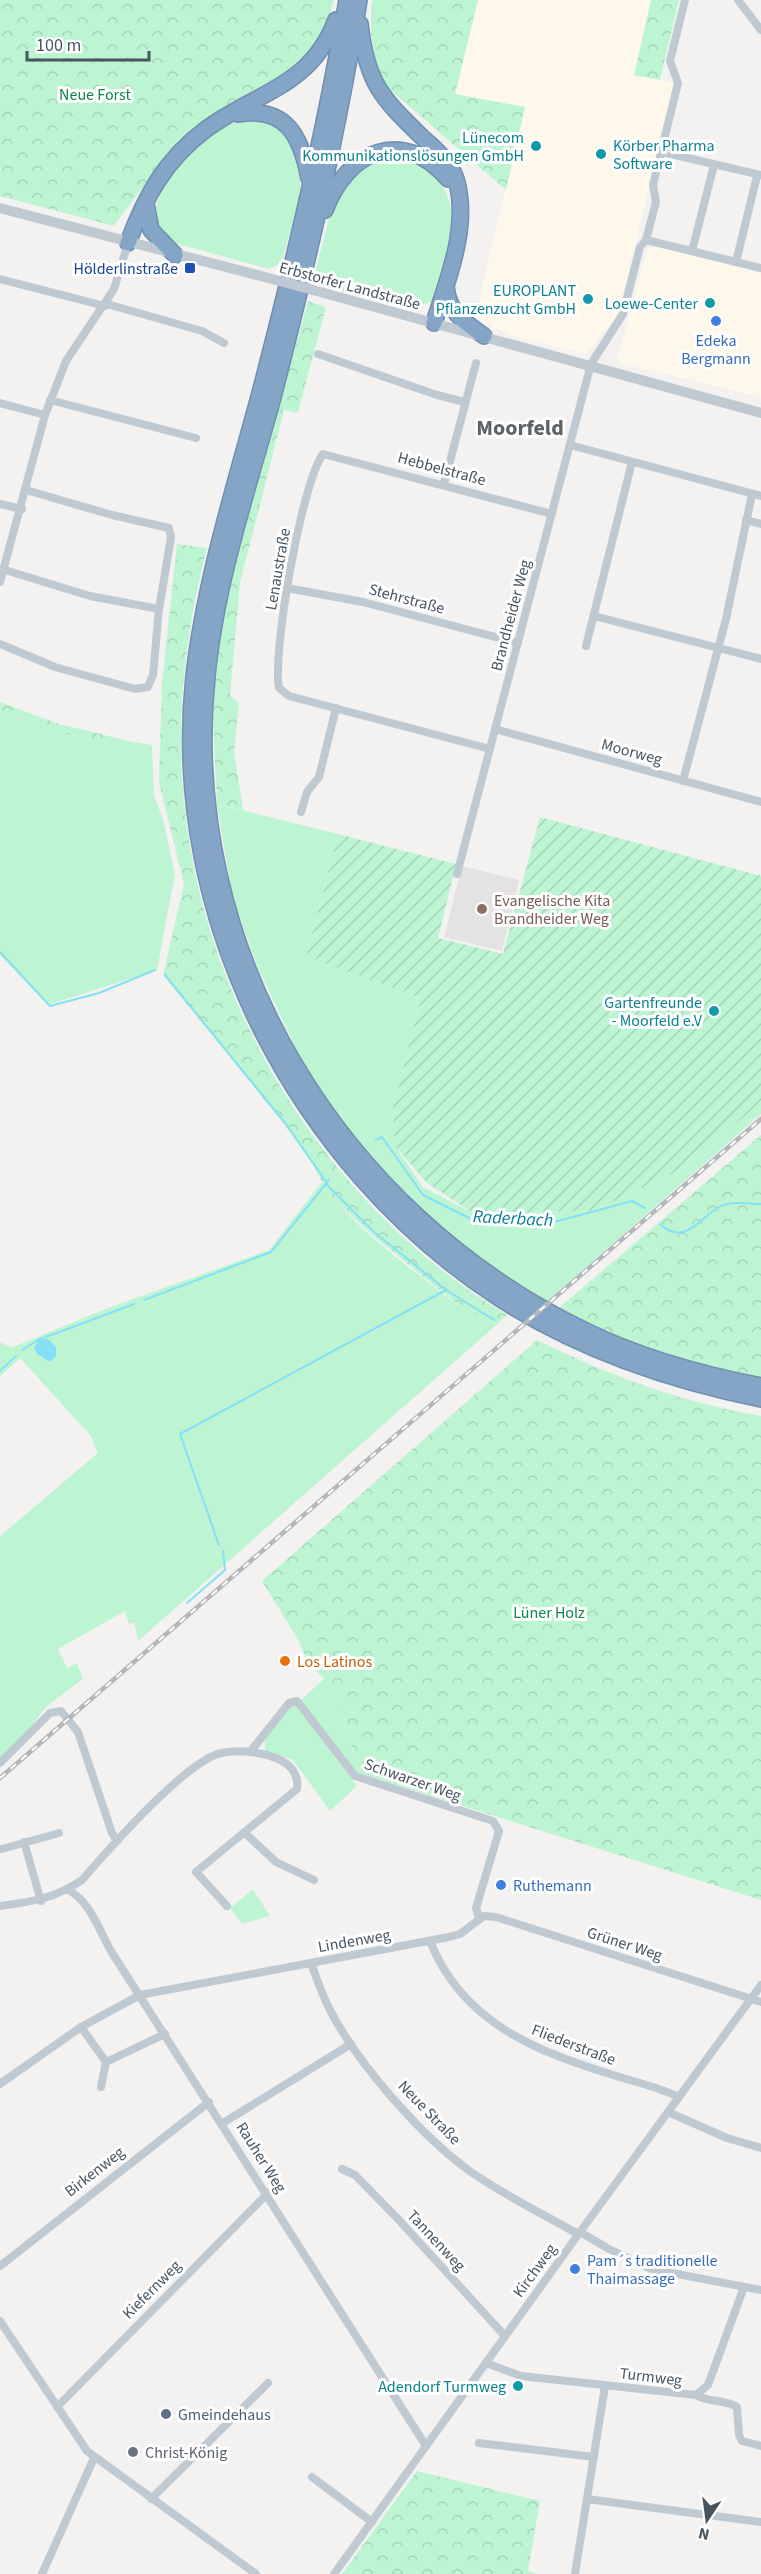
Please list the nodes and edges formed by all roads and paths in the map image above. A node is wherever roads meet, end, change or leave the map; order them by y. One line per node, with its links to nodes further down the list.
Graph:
1 (341, 0): 6 (highway)
2 (685, 0): 7 (street, Brandheider Weg)
3 (738, 0): 5 (street)
4 (354, 2): 10 (highway); 11 (highway); 14 (highway)
5 (761, 30)
6 (226, 116): 10 (highway); 12 (highway)
7 (662, 152): 8 (street); 15 (street, Brandheider Weg)
8 (714, 165): 9 (street); 17 (street)
9 (759, 175): 19 (street)
10 (310, 186): 65 (highway)
11 (458, 193): 14 (highway); 22 (highway)
12 (146, 198): 16 (highway); 18 (highway)
13 (0, 208): 16 (street, Erbstorfer Landstraße)
14 (312, 239): 64 (highway)
15 (646, 240): 17 (street); 29 (street, Brandheider Weg)
16 (128, 243): 18 (street, Erbstorfer Landstraße); 23 (street)
17 (692, 251): 19 (street)
18 (175, 255): 24 (street, Erbstorfer Landstraße, bridge)
19 (736, 262): 20 (street)
20 (761, 268)
21 (0, 279): 23 (street)
22 (446, 283): 24 (highway); 25 (highway)
23 (106, 305): 26 (street); 30 (street)
24 (434, 323): 25 (street, Erbstorfer Landstraße)
25 (484, 336): 29 (street, Erbstorfer Landstraße)
26 (224, 344)
27 (318, 354): 31 (street)
28 (476, 363): 31 (street)
29 (591, 364): 33 (street, Erbstorfer Landstraße); 36 (street, Brandheider Weg)
30 (50, 400): 34 (street); 35 (street)
31 (465, 402): 39 (street)
32 (0, 403): 34 (street)
33 (761, 413)
34 (45, 415): 40 (street)
35 (196, 438)
36 (570, 445): 38 (street); 44 (street, Brandheider Weg)
37 (323, 454): 39 (street, Hebbelstraße); 49 (street, Lenaustraße)
38 (632, 462): 41 (street); 51 (street)
39 (444, 484): 44 (street, Hebbelstraße)
40 (26, 490): 43 (street); 50 (street)
41 (756, 495): 45 (street)
42 (0, 504): 43 (street)
43 (21, 509): 47 (street)
44 (552, 514): 52 (street, Brandheider Weg)
45 (746, 520): 46 (street); 55 (street)
46 (761, 524)
47 (5, 570): 48 (street); 50 (street)
48 (0, 582)
49 (287, 588): 52 (street, Stehrstraße); 57 (street, Lenaustraße)
50 (159, 609): 53 (street)
51 (594, 616): 54 (street); 55 (street)
52 (518, 643): 58 (street, Brandheider Weg)
53 (0, 644)
54 (586, 646)
55 (718, 648): 56 (street); 60 (street)
56 (761, 659)
57 (336, 708): 59 (street); 62 (street)
58 (495, 729): 59 (street, Brandheider Weg); 60 (street, Moorweg)
59 (490, 749): 63 (street, Brandheider Weg)
60 (683, 781): 61 (street, Moorweg)
61 (761, 802)
62 (301, 812)
63 (457, 873)
64 (761, 1386)
65 (761, 1399)
66 (250, 1752): 69 (street); 70 (street); 78 (street, Schwarzer Weg)
67 (0, 1763): 70 (street)
68 (59, 1833): 71 (street)
69 (246, 1834): 73 (street); 77 (street)
70 (117, 1841): 74 (street)
71 (24, 1842): 72 (street); 75 (street)
72 (2, 1849)
73 (314, 1880)
74 (68, 1890): 75 (street); 82 (street, Rauher Weg)
75 (41, 1901): 76 (street)
76 (0, 1906)
77 (227, 1906)
78 (479, 1918): 79 (street, Lindenweg); 83 (street, Grüner Weg)
79 (430, 1941): 80 (street, Lindenweg); 91 (street, Fliederstraße)
80 (311, 1963): 82 (street, Lindenweg); 87 (street, Neue Straße)
81 (761, 1985): 83 (street, Kirchweg)
82 (140, 1995): 85 (street, Lindenweg); 86 (street, Rauher Weg)
83 (751, 1999): 84 (street, Grüner Weg); 91 (street, Kirchweg)
84 (761, 2002)
85 (81, 2027): 88 (street); 89 (street, Lindenweg)
86 (165, 2034): 88 (street); 92 (street, Rauher Weg)
87 (351, 2044): 94 (street); 98 (street, Neue Straße)
88 (106, 2062): 90 (street)
89 (0, 2084)
90 (101, 2087)
91 (679, 2097): 93 (street, Kirchweg)
92 (209, 2102): 94 (street, Rauher Weg); 99 (street, Birkenweg)
93 (668, 2112): 95 (street); 98 (street, Kirchweg)
94 (223, 2123): 97 (street, Rauher Weg)
95 (761, 2148)
96 (342, 2169): 103 (street, Tannenweg)
97 (267, 2193): 108 (street, Kiefernweg); 110 (street, Rauher Weg)
98 (579, 2233): 100 (street, Neue Straße); 103 (street, Kirchweg)
99 (0, 2266)
100 (744, 2287): 101 (street, Neue Straße); 107 (street, Turmweg)
101 (761, 2290)
102 (0, 2321): 108 (street)
103 (505, 2336): 104 (street, Kirchweg)
104 (486, 2363): 106 (street, Turmweg); 110 (street, Kirchweg)
105 (268, 2383): 115 (street)
106 (605, 2386): 107 (street, Turmweg); 112 (street)
107 (696, 2395): 111 (street)
108 (57, 2407): 113 (street)
109 (479, 2443): 112 (street)
110 (426, 2446): 117 (street, Kirchweg)
111 (761, 2446)
112 (594, 2457): 116 (street)
113 (94, 2458): 115 (street); 119 (street)
114 (312, 2477): 117 (street)
115 (151, 2499): 120 (street)
116 (587, 2499): 118 (street); 122 (street)
117 (372, 2522): 121 (street, Kirchweg)
118 (761, 2522)
119 (42, 2574)
120 (256, 2574)
121 (334, 2574)
122 (575, 2574)

